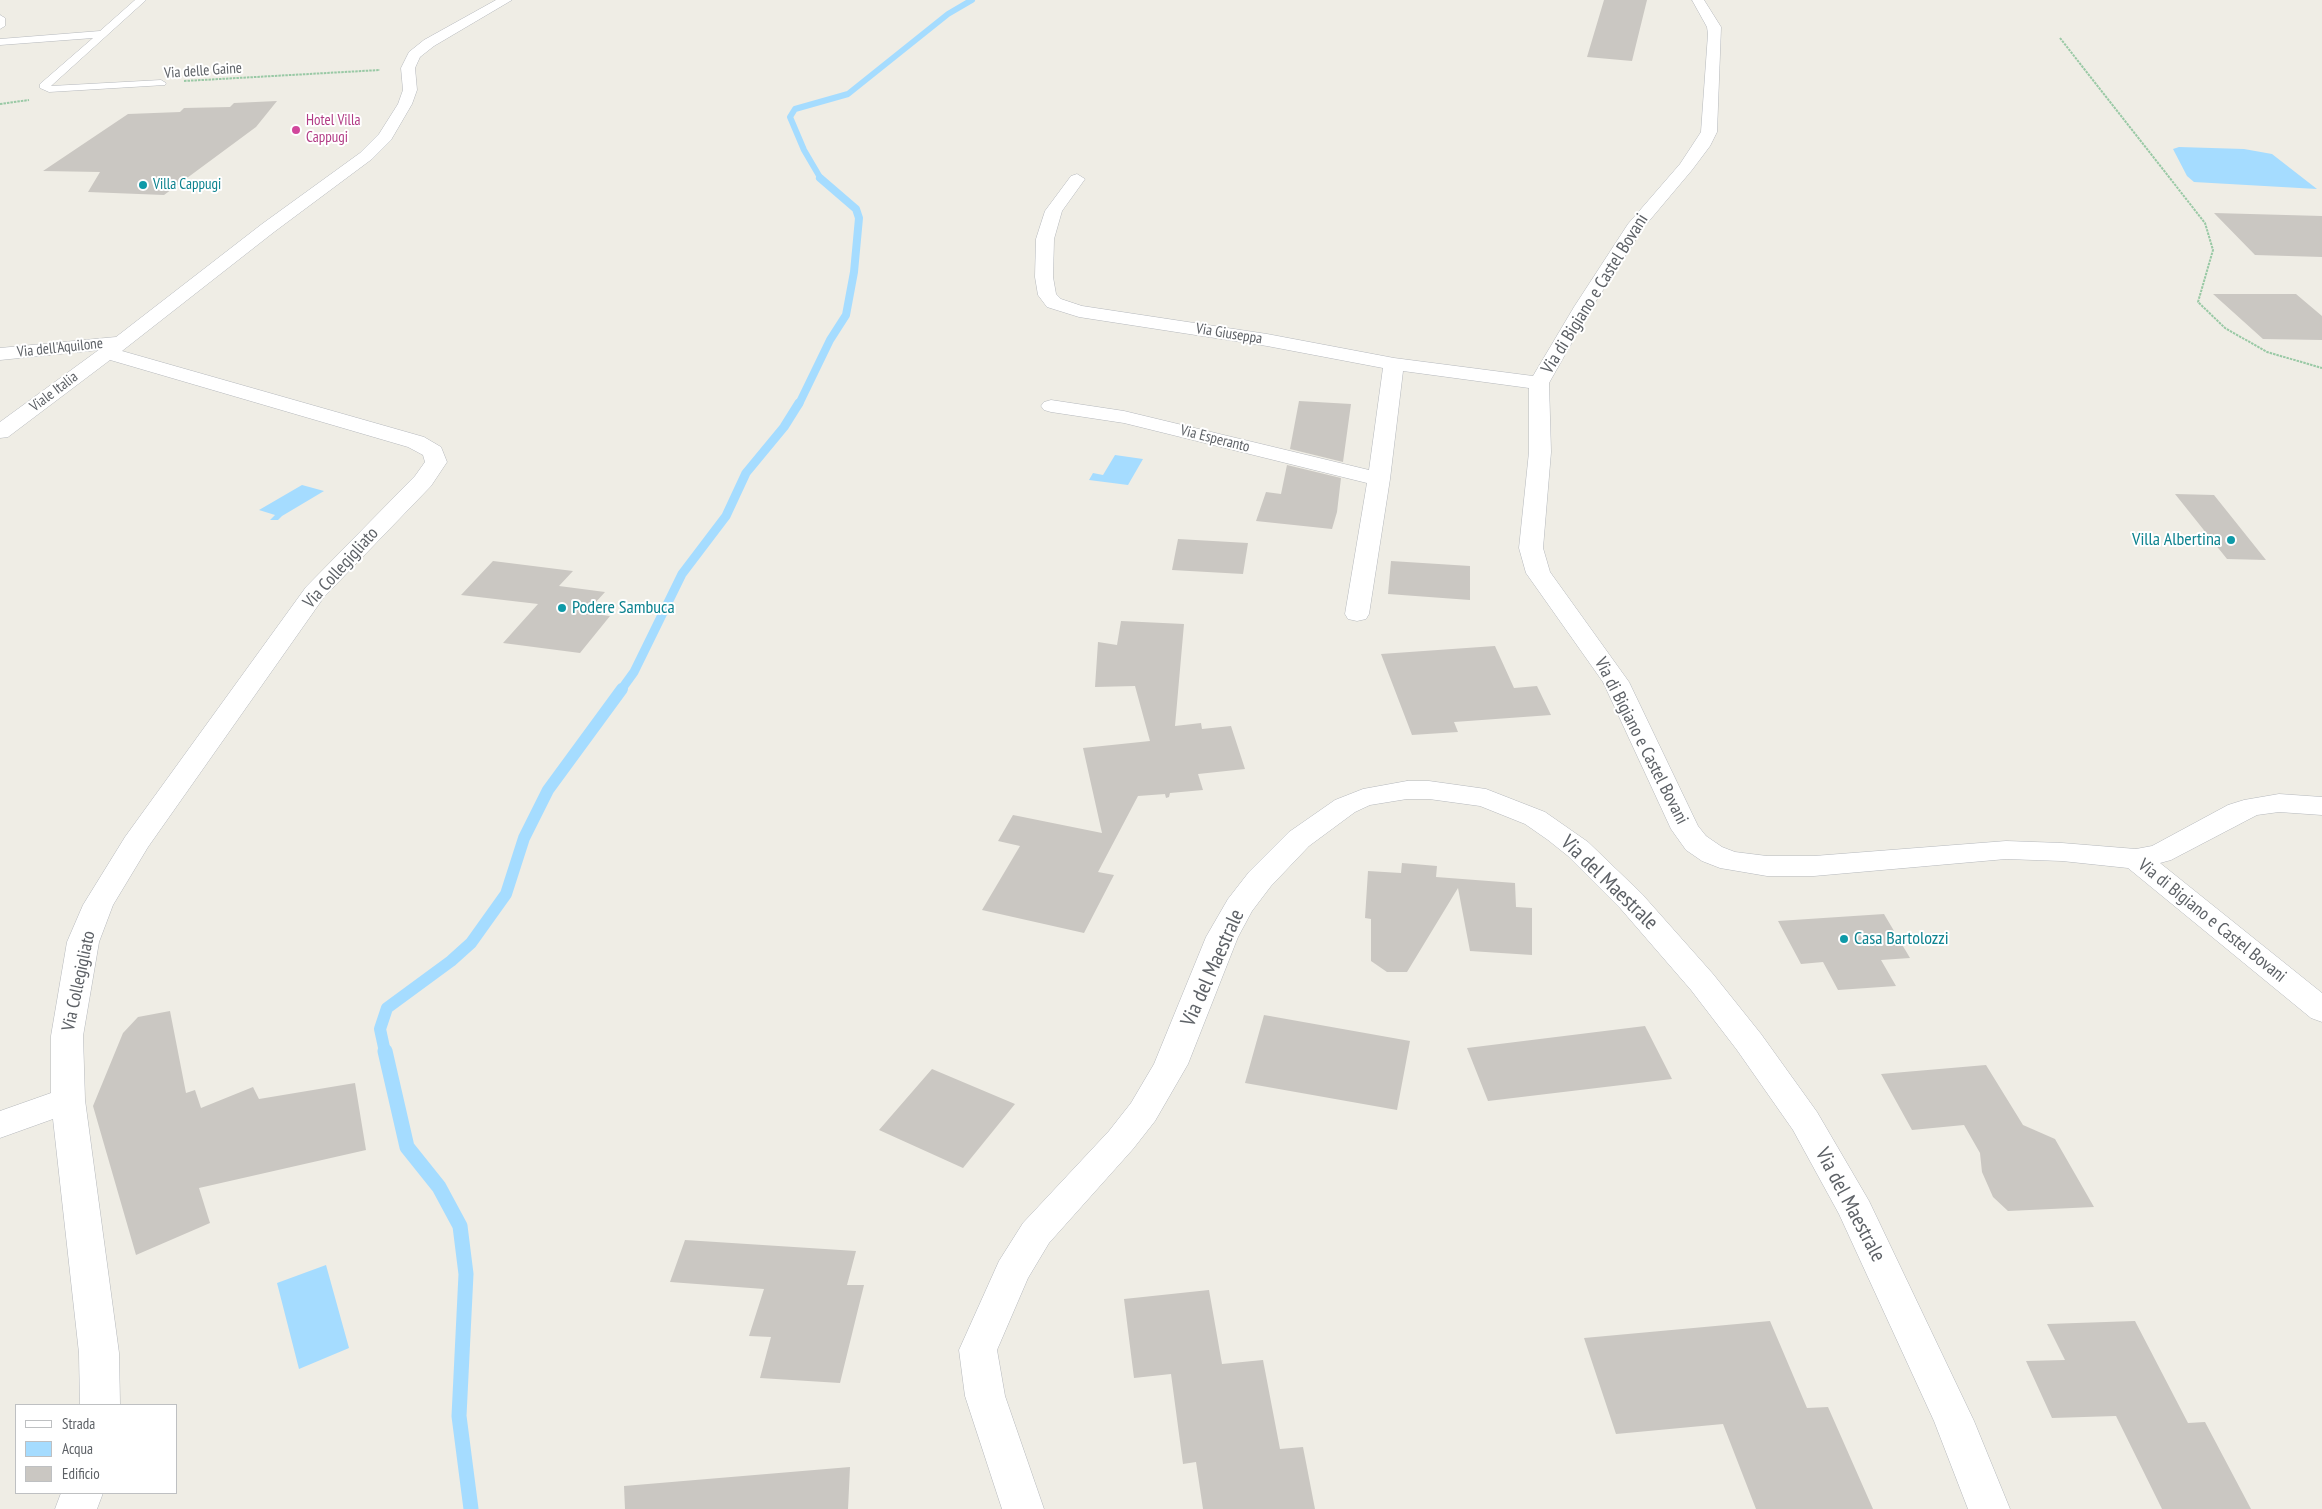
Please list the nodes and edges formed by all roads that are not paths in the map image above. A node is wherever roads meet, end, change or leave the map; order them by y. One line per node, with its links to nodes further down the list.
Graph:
1 (141, 0): 6 (lane)
2 (506, 0): 10 (street)
3 (1698, 0): 13 (street, Via di Bigiano e Castel Bovani)
4 (0, 18): 5 (lane)
5 (0, 26)
6 (100, 34): 7 (lane); 8 (lane)
7 (0, 42)
8 (161, 83)
9 (1077, 178): 12 (street, Via Giuseppa)
10 (114, 348): 11 (street, Via dell'Aquilone); 15 (street, Viale Italia); 21 (street, Via Collegigliato)
11 (0, 354)
12 (1394, 364): 13 (street, Via Giuseppa); 16 (street)
13 (1539, 383): 19 (street, Via di Bigiano e Castel Bovani)
14 (1050, 406): 16 (street, Via Esperanto)
15 (0, 432)
16 (1379, 479): 17 (street)
17 (1357, 614)
18 (2322, 806): 19 (street)
19 (2136, 859): 20 (street, Via di Bigiano e Castel Bovani)
20 (2322, 1010)
21 (68, 1100): 22 (street); 23 (street, Via Collegigliato)
22 (0, 1125)
23 (100, 1404)
24 (82, 1494): 25 (street)
25 (76, 1509)
26 (1023, 1509): 27 (street, Via del Maestrale)
27 (1989, 1509)

